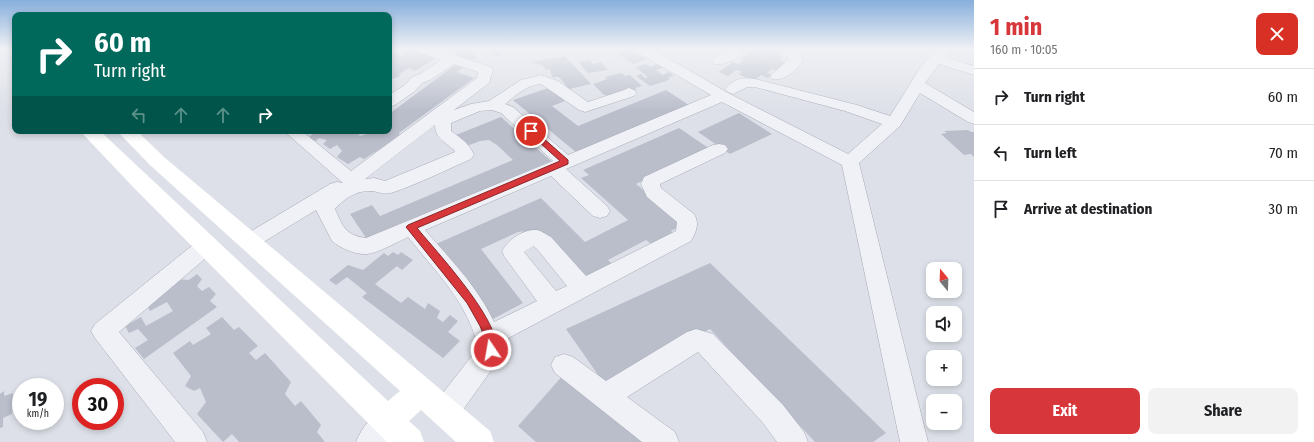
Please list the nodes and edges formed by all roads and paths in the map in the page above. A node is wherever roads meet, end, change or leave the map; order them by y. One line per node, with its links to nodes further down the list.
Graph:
1 (424, 70): 8 (street)
2 (434, 70): 12 (street)
3 (485, 70): 22 (street)
4 (682, 70): 11 (street)
5 (785, 70): 7 (street)
6 (925, 70): 9 (street)
7 (777, 76)
8 (393, 84)
9 (917, 85): 14 (street); 15 (street)
10 (629, 93): 13 (street)
11 (728, 93): 15 (street); 20 (street); 21 (street)
12 (392, 100)
13 (493, 105): 21 (street); 24 (street)
14 (974, 119)
15 (894, 123): 20 (street)
16 (92, 134): 26 (street)
17 (129, 134): 25 (street)
18 (296, 134): 22 (street)
19 (719, 149): 27 (street)
20 (850, 162): 40 (street)
21 (559, 165): 23 (street); 24 (street)
22 (351, 180): 25 (street)
23 (600, 211)
24 (411, 227): 29 (street)
25 (242, 235): 26 (street); 31 (street)
26 (206, 246): 34 (street); 35 (street)
27 (583, 289): 28 (street); 28 (street)
28 (553, 304): 29 (street)
29 (490, 336): 33 (street)
30 (564, 365): 32 (street)
31 (422, 391): 33 (street); 34 (street)
32 (605, 396): 38 (street); 39 (street)
33 (445, 412): 37 (street)
34 (379, 431): 36 (street)
35 (193, 442)
36 (409, 442)
37 (479, 442)
38 (665, 442)
39 (794, 442)
40 (914, 442)

